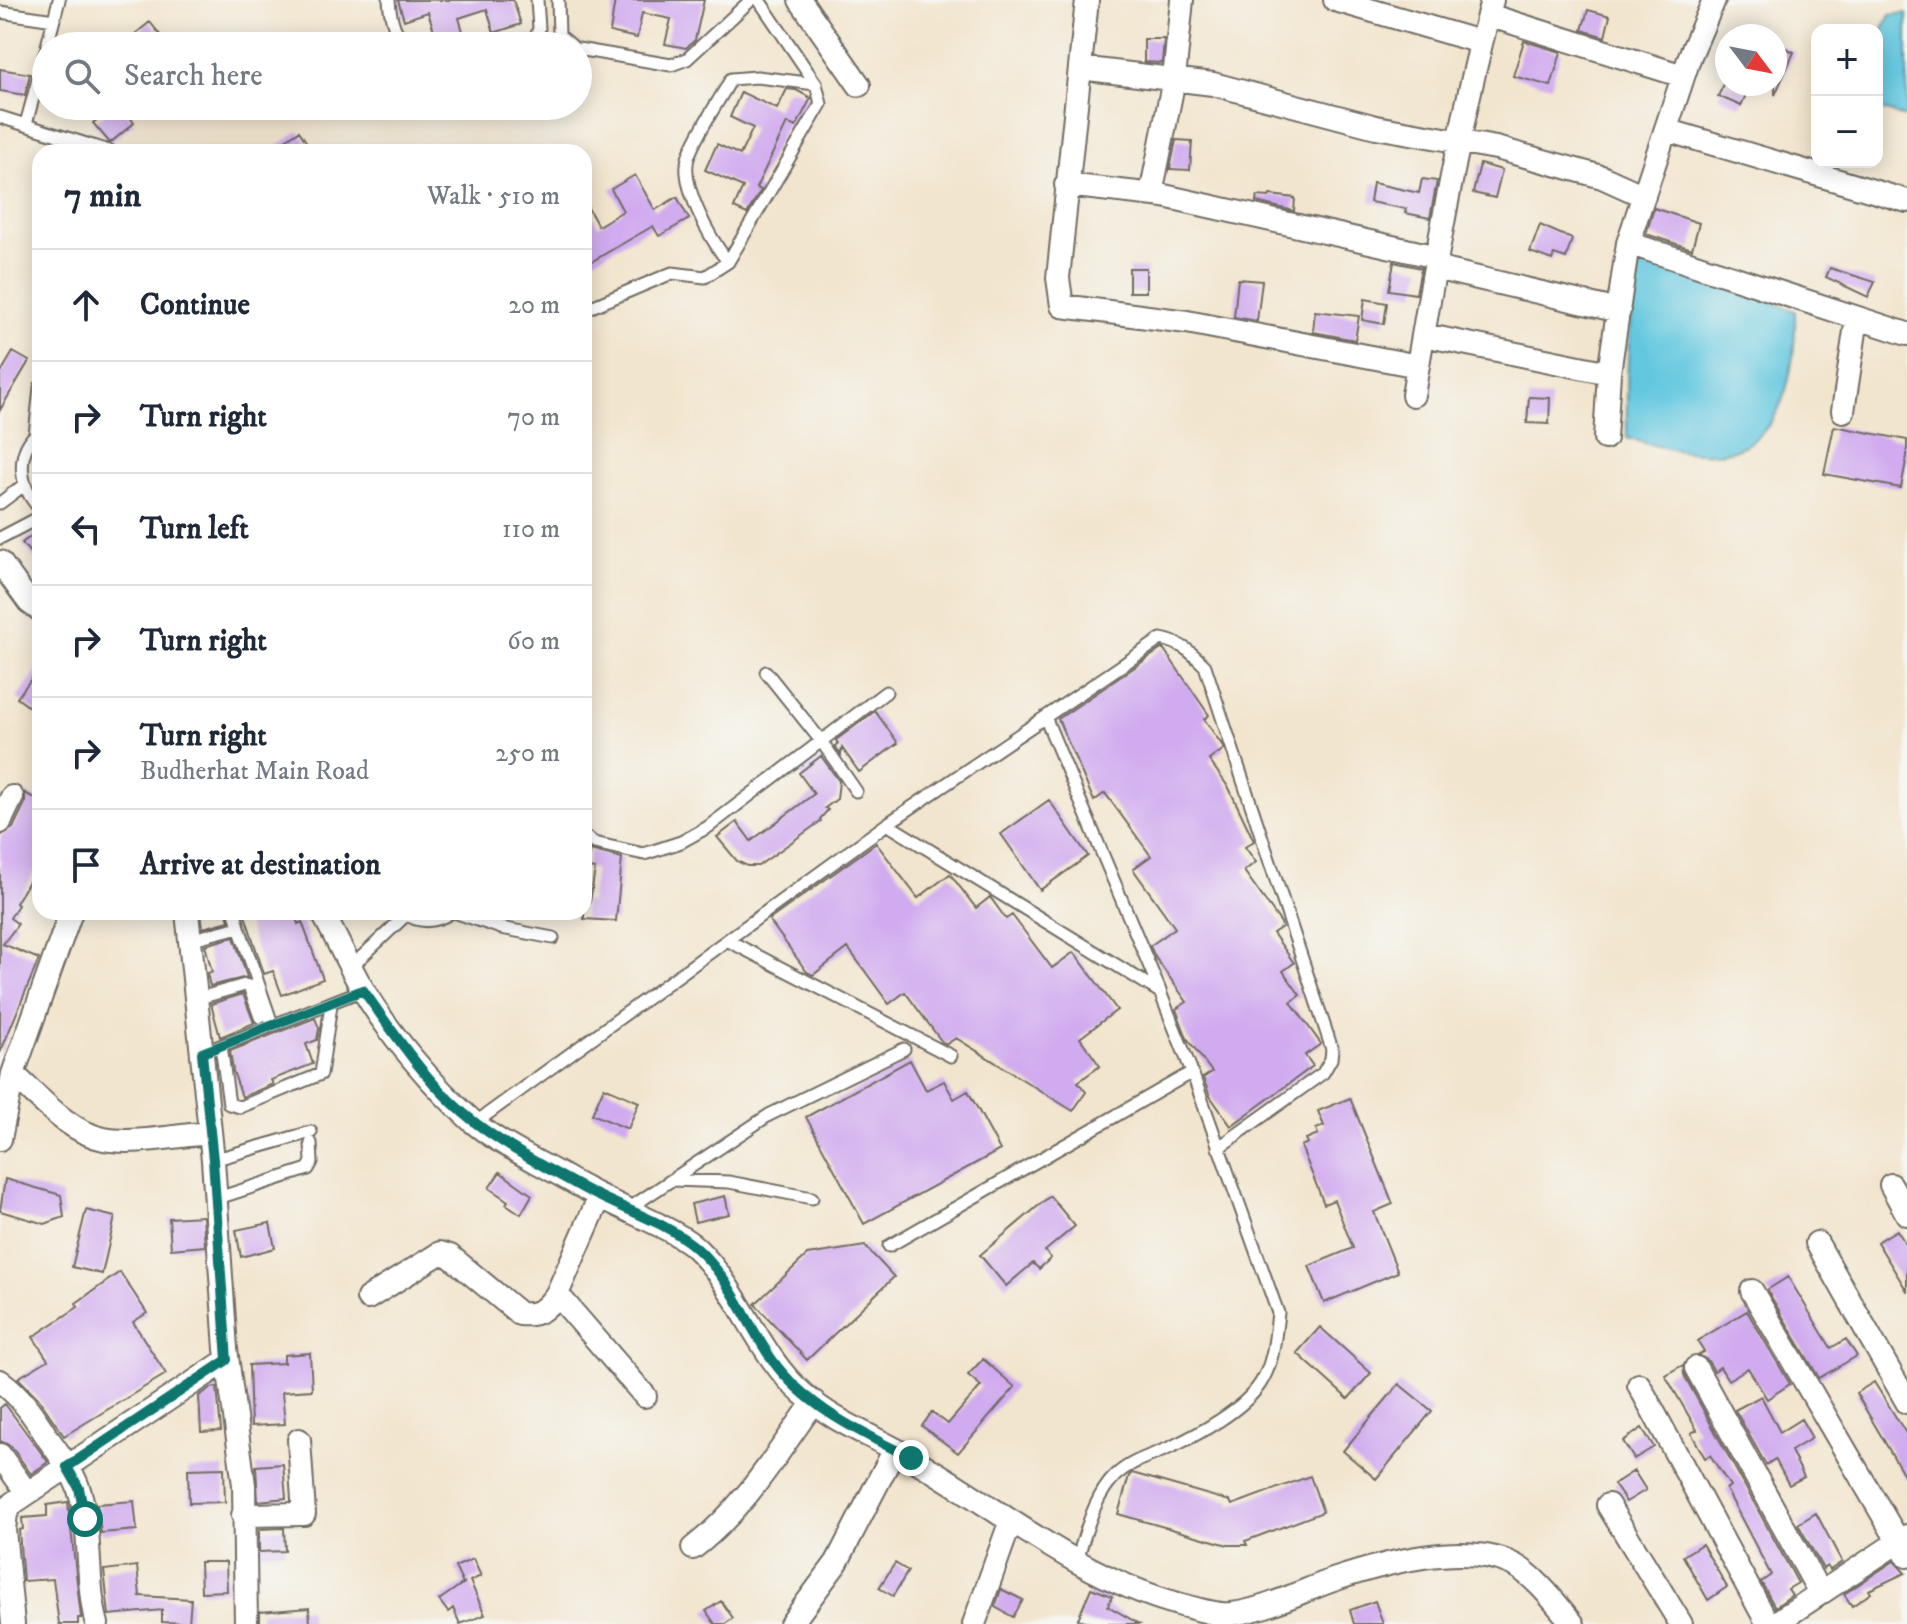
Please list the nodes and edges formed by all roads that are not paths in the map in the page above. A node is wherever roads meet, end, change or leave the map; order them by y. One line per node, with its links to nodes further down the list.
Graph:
1 (59, 0): 14 (lane)
2 (389, 0): 16 (lane)
3 (537, 0): 17 (lane)
4 (558, 0): 18 (lane)
5 (751, 0): 20 (lane)
6 (759, 0): 24 (lane)
7 (800, 0): 25 (street)
8 (1087, 0): 21 (street)
9 (1182, 0): 23 (street)
10 (1335, 0): 19 (street)
11 (1714, 0): 22 (street)
12 (1490, 7): 19 (street); 22 (street)
13 (0, 12): 14 (lane)
14 (54, 20): 15 (lane)
15 (51, 32)
16 (398, 32)
17 (538, 32)
18 (559, 32)
19 (1480, 42): 30 (street)
20 (592, 51)
21 (1080, 68): 23 (street); 32 (street)
22 (1683, 76): 29 (street)
23 (1174, 79): 30 (street); 33 (street)
24 (816, 84): 37 (lane); 37 (lane)
25 (859, 85)
26 (32, 101): 28 (lane)
27 (0, 117): 28 (lane)
28 (26, 124): 31 (lane)
29 (1666, 130): 34 (street); 35 (street)
30 (1458, 142): 34 (street); 38 (street)
31 (87, 144)
32 (1066, 185): 33 (street); 44 (street)
33 (1151, 194): 38 (street)
34 (1644, 196): 36 (street)
35 (1907, 201)
36 (1628, 243): 40 (street); 41 (street)
37 (728, 262): 39 (lane)
38 (1436, 262): 40 (street); 43 (street)
39 (592, 307)
40 (1619, 311): 45 (street)
41 (1857, 318): 42 (street); 47 (street)
42 (1907, 334)
43 (1424, 335): 44 (street); 45 (street)
44 (1418, 366): 46 (street)
45 (1609, 373): 48 (street)
46 (1413, 395)
47 (1843, 411)
48 (1605, 438)
49 (32, 440): 50 (lane)
50 (24, 485): 51 (lane); 52 (lane)
51 (32, 501)
52 (0, 503)
53 (32, 521): 54 (lane)
54 (0, 538)
55 (0, 562): 56 (street)
56 (32, 604)
57 (766, 672): 60 (lane)
58 (886, 692): 60 (lane)
59 (1045, 717): 64 (lane); 80 (lane); 91 (lane)
60 (822, 742): 61 (lane); 65 (lane)
61 (856, 791)
62 (12, 797): 63 (street)
63 (0, 822)
64 (887, 824): 77 (lane); 80 (lane)
65 (592, 842)
66 (68, 920): 87 (street)
67 (188, 920): 76 (street)
68 (237, 920): 74 (lane)
69 (326, 920): 78 (street)
70 (399, 920): 78 (lane)
71 (417, 920): 72 (lane)
72 (438, 920)
73 (477, 920): 75 (lane)
74 (239, 927): 76 (lane); 81 (lane)
75 (553, 938)
76 (189, 940): 81 (street)
77 (727, 940): 85 (lane); 88 (lane)
78 (351, 967): 79 (street)
79 (363, 990): 82 (lane); 88 (street)
80 (1160, 992): 86 (lane)
81 (196, 999): 84 (street)
82 (331, 1005): 84 (lane); 84 (lane)
83 (904, 1049): 93 (lane)
84 (211, 1050): 89 (street)
85 (951, 1056)
86 (1192, 1072): 91 (lane); 101 (lane)
87 (13, 1074): 89 (street); 90 (street)
88 (475, 1123): 95 (street)
89 (210, 1133): 92 (street)
90 (0, 1139)
91 (1218, 1148): 123 (lane)
92 (213, 1160): 97 (street); 97 (lane)
93 (672, 1180): 96 (lane); 98 (lane)
94 (1891, 1185): 99 (street)
95 (600, 1196): 98 (street); 103 (street)
96 (812, 1198)
97 (215, 1199): 105 (street)
98 (628, 1209): 111 (street)
99 (1907, 1214)
100 (1817, 1243): 110 (street)
101 (889, 1246)
102 (1752, 1291): 121 (street)
103 (557, 1294): 104 (street); 109 (street)
104 (368, 1298)
105 (227, 1360): 115 (street); 119 (street)
106 (1696, 1368): 124 (street)
107 (0, 1382): 115 (street)
108 (1639, 1385): 133 (street)
109 (645, 1396)
110 (1907, 1402)
111 (808, 1410): 113 (street); 122 (street)
112 (299, 1440): 119 (street)
113 (895, 1449): 120 (street); 129 (street)
114 (0, 1455): 116 (street)
115 (67, 1467): 116 (street); 127 (street)
116 (27, 1493): 118 (street)
117 (1608, 1505): 132 (street)
118 (3, 1515): 126 (street)
119 (243, 1515): 128 (street)
120 (1010, 1523): 123 (street); 130 (street)
121 (1904, 1544): 124 (street)
122 (693, 1548)
123 (1076, 1563): 125 (street)
124 (1820, 1593): 133 (street)
125 (1227, 1620): 131 (street)
126 (13, 1624)
127 (97, 1624)
128 (246, 1624)
129 (791, 1624)
130 (974, 1624)
131 (1573, 1624)
132 (1681, 1624)
133 (1771, 1624)

